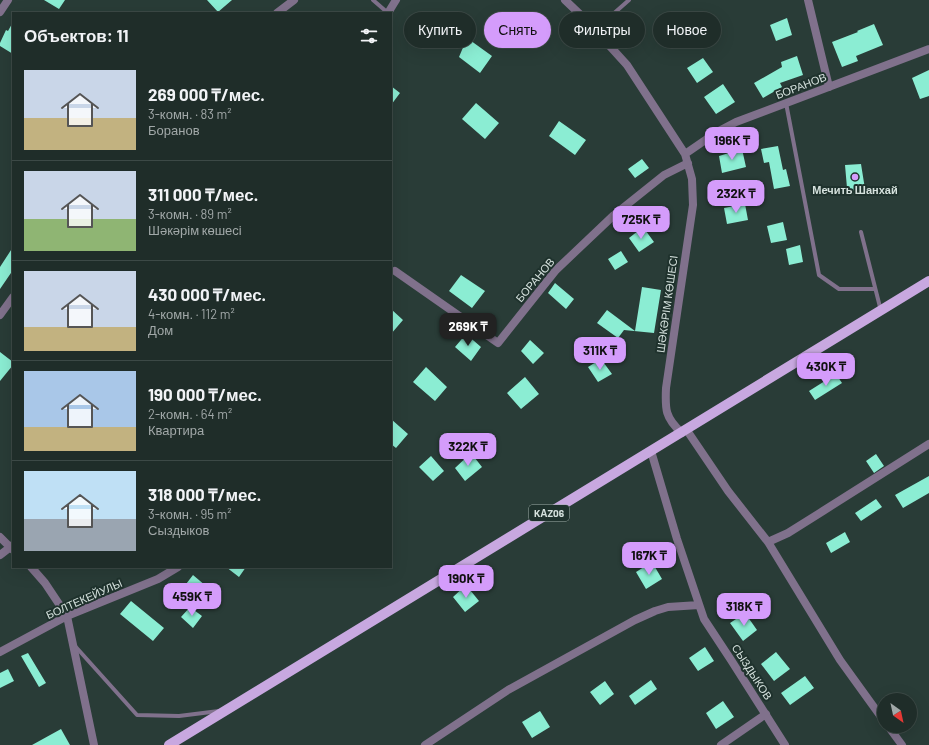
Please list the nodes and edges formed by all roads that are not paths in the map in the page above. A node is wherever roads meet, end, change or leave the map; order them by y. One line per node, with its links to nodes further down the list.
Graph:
1 (8, 0): 8 (street)
2 (294, 0): 9 (street)
3 (373, 0): 10 (lane)
4 (396, 0): 11 (street)
5 (565, 0): 12 (street, ШӘКӘРІМ КӨШЕСІ)
6 (629, 0): 13 (lane)
7 (808, 0): 16 (street)
8 (0, 12)
9 (278, 12)
10 (387, 12)
11 (389, 12)
12 (578, 12)
13 (615, 12)
14 (612, 48): 18 (street, ШӘКӘРІМ КӨШЕСІ)
15 (929, 49): 16 (street, БОРАНОВ)
16 (829, 87): 17 (street, БОРАНОВ)
17 (786, 104): 18 (street, БОРАНОВ); 23 (lane)
18 (685, 154): 19 (street, ШӘКӘРІМ КӨШЕСІ)
19 (688, 163): 21 (street, БОРАНОВ); 27 (street, ШӘКӘРІМ КӨШЕСІ)
20 (861, 232): 23 (lane)
21 (392, 272)
22 (929, 281): 25 (main road, KАZ06)
23 (876, 289): 25 (lane)
24 (12, 298): 26 (street)
25 (881, 311): 27 (main road, KАZ06)
26 (0, 315)
27 (684, 431): 29 (main road, KАZ06); 31 (street, ШӘКӘРІМ КӨШЕСІ)
28 (929, 444): 31 (street)
29 (651, 451): 36 (street, СЫЗДЫКОВ); 40 (main road, KАZ06)
30 (0, 537): 32 (street)
31 (768, 542): 41 (street, ШӘКӘРІМ КӨШЕСІ)
32 (12, 548): 33 (street)
33 (0, 554)
34 (32, 568): 37 (street)
35 (176, 568): 37 (street, БОЛТЕКЕЙУЛЫ)
36 (699, 605): 42 (street, СЫЗДЫКОВ); 46 (street)
37 (67, 616): 38 (street); 39 (street, БОЛТЕКЕЙУЛЫ)
38 (74, 644): 40 (lane); 44 (street)
39 (0, 652)
40 (226, 710): 45 (main road, KАZ06)
41 (877, 710)
42 (766, 714): 47 (street); 48 (street, СЫЗДЫКОВ)
43 (893, 733): 49 (street)
44 (94, 745)
45 (169, 745)
46 (425, 745)
47 (721, 745)
48 (785, 745)
49 (902, 745)

